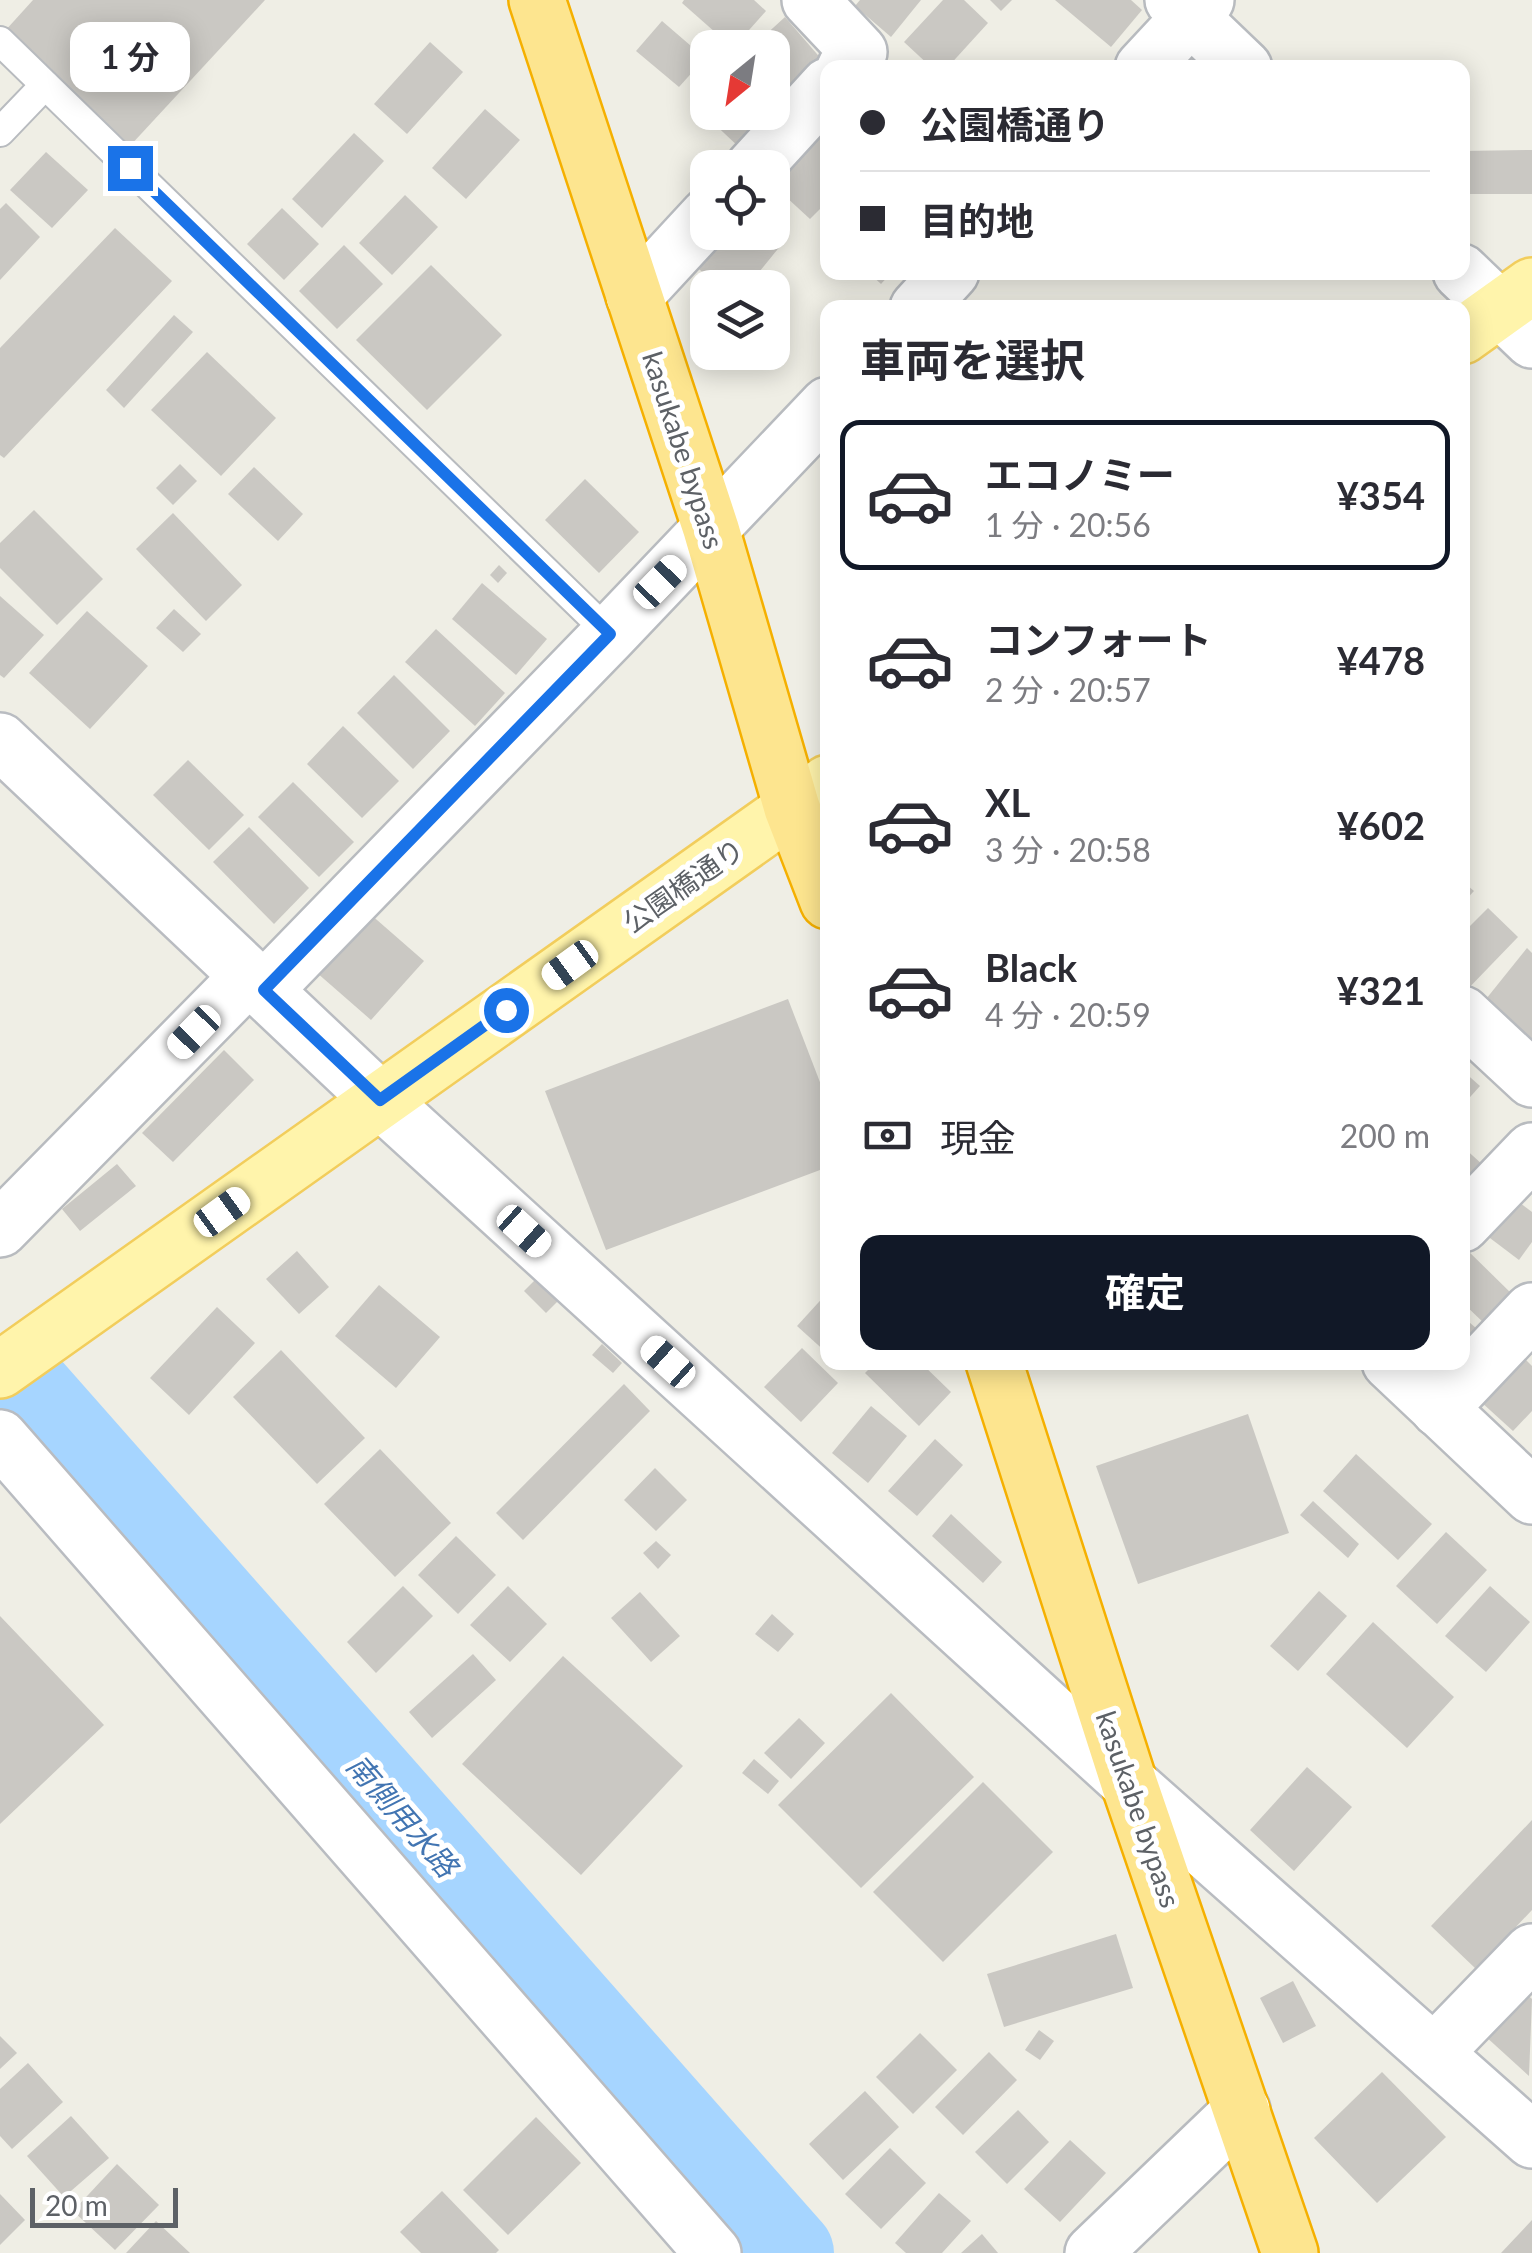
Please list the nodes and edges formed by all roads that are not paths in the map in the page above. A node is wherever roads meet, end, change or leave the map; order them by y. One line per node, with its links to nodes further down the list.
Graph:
1 (536, 0): 15 (highway, kasukabe bypass)
2 (810, 0): 5 (street)
3 (1190, 6): 6 (street); 7 (street)
4 (0, 41): 8 (lane)
5 (852, 60)
6 (1149, 60)
7 (1237, 60)
8 (45, 85): 10 (lane); 20 (lane)
9 (820, 95): 11 (street)
10 (0, 132)
11 (769, 150)
12 (690, 235): 15 (street)
13 (944, 280): 16 (street)
14 (1469, 280): 17 (street)
15 (634, 296): 19 (highway, kasukabe bypass)
16 (925, 300)
17 (1507, 318)
18 (820, 413): 19 (street)
19 (710, 530): 20 (street); 22 (highway, kasukabe bypass)
20 (610, 634): 24 (street)
21 (0, 741): 24 (street)
22 (810, 796): 23 (highway, kasukabe bypass); 27 (main road, 公園橋通り)
23 (820, 854)
24 (256, 983): 27 (street); 30 (street)
25 (1470, 1021): 26 (street)
26 (1532, 1079)
27 (380, 1100): 32 (main road, 公園橋通り); 38 (street)
28 (1532, 1152): 29 (street)
29 (1470, 1216)
30 (0, 1229)
31 (1532, 1310): 35 (street)
32 (0, 1370)
33 (997, 1370): 38 (highway, kasukabe bypass)
34 (1398, 1370): 35 (street)
35 (1439, 1409): 37 (street)
36 (0, 1438): 43 (street)
37 (1532, 1496)
38 (1129, 1783): 40 (street); 41 (highway, kasukabe bypass)
39 (1532, 1952): 40 (street)
40 (1434, 2053): 42 (street)
41 (1242, 2110): 44 (street); 45 (highway, kasukabe bypass)
42 (1532, 2140)
43 (713, 2253)
44 (1093, 2253)
45 (1290, 2253)

